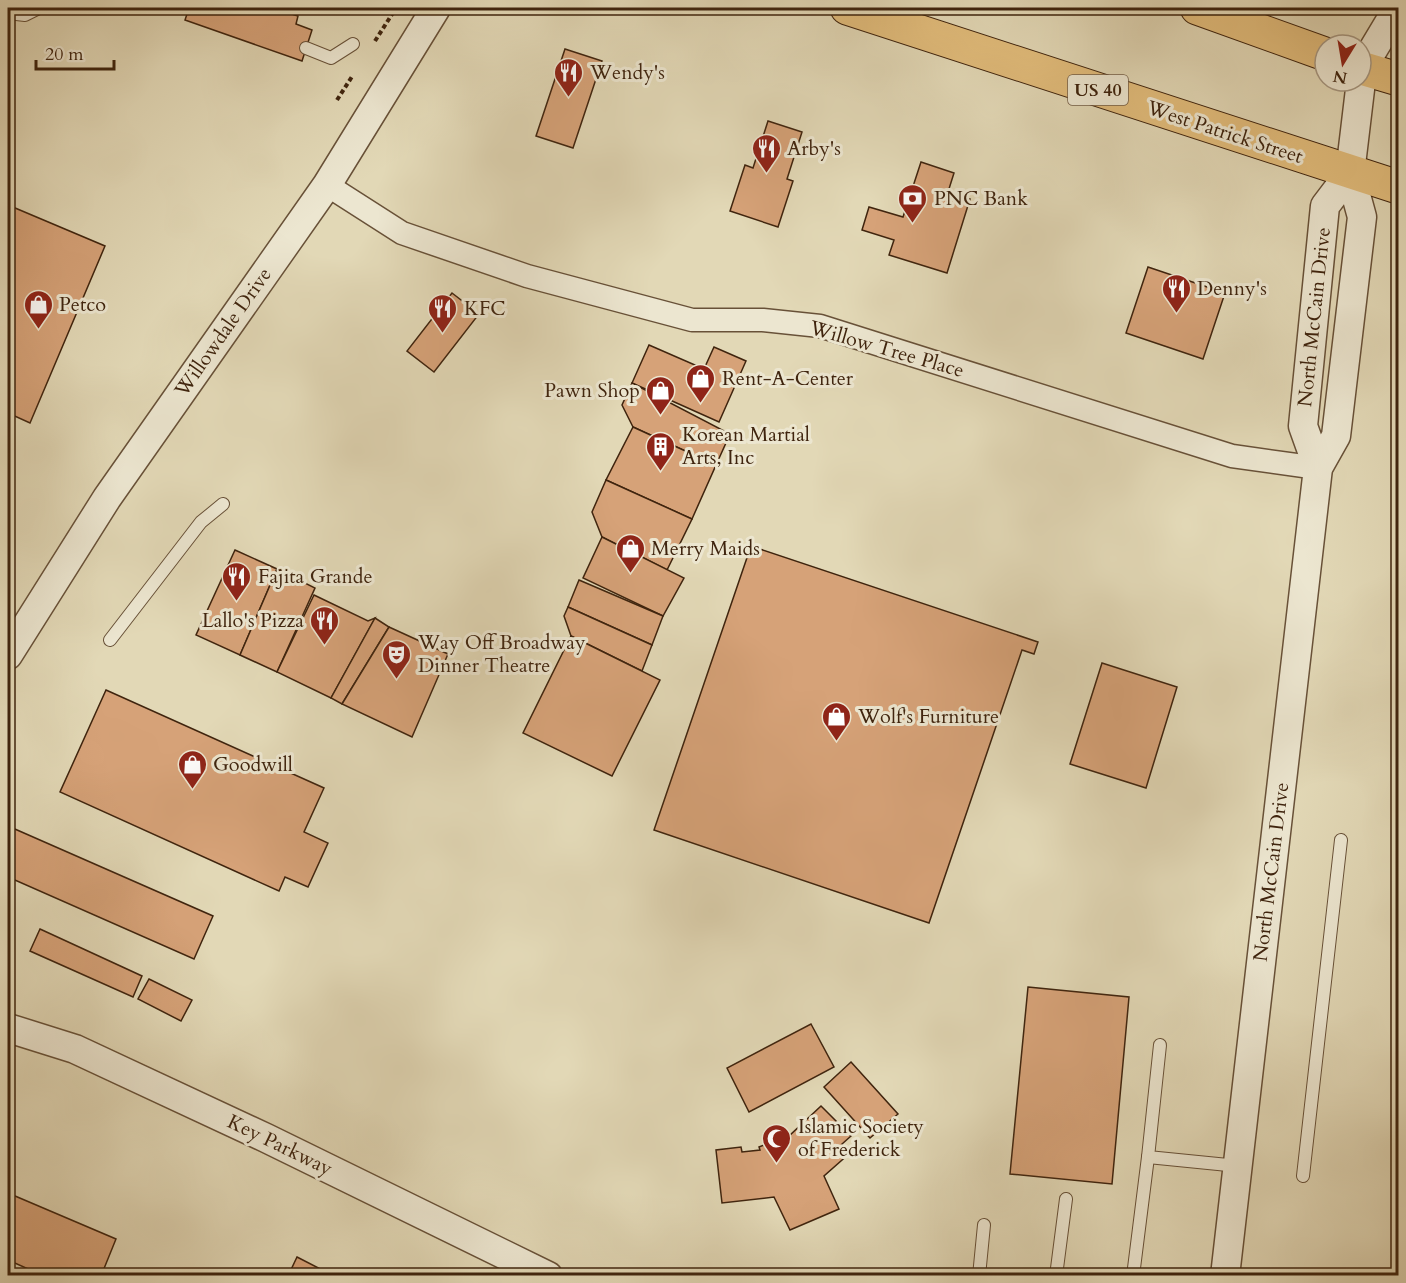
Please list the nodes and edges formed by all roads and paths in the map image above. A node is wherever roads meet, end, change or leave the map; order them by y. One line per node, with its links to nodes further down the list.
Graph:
1 (39, 8): 7 (lane)
2 (396, 8): 8 (path)
3 (436, 8): 19 (street, Willowdale Drive)
4 (847, 8): 18 (main road, West Patrick Street / US 40)
5 (1197, 8): 11 (main road)
6 (1398, 8): 12 (street)
7 (8, 12)
8 (375, 41)
9 (353, 44): 10 (lane)
10 (306, 48)
11 (1313, 50)
12 (1373, 53)
13 (353, 75): 17 (path)
14 (1373, 76): 15 (main road)
15 (1398, 79)
16 (1359, 93): 18 (street, North McCain Drive)
17 (337, 100)
18 (1350, 173): 20 (main road, West Patrick Street / US 40); 21 (street, North McCain Drive); 21 (street, North McCain Drive)
19 (327, 185): 21 (street, Willow Tree Place); 24 (street, Willowdale Drive)
20 (1398, 187)
21 (1318, 468): 29 (street, North McCain Drive)
22 (223, 504): 23 (lane)
23 (110, 640)
24 (8, 655)
25 (1341, 840): 30 (lane)
26 (8, 1028): 33 (street, Key Parkway)
27 (1160, 1045): 28 (lane)
28 (1148, 1156): 29 (lane); 36 (lane)
29 (1238, 1166): 37 (street, North McCain Drive)
30 (1303, 1176)
31 (1066, 1199): 35 (lane)
32 (984, 1225): 34 (lane)
33 (548, 1275)
34 (979, 1275)
35 (1056, 1275)
36 (1133, 1275)
37 (1225, 1275)

